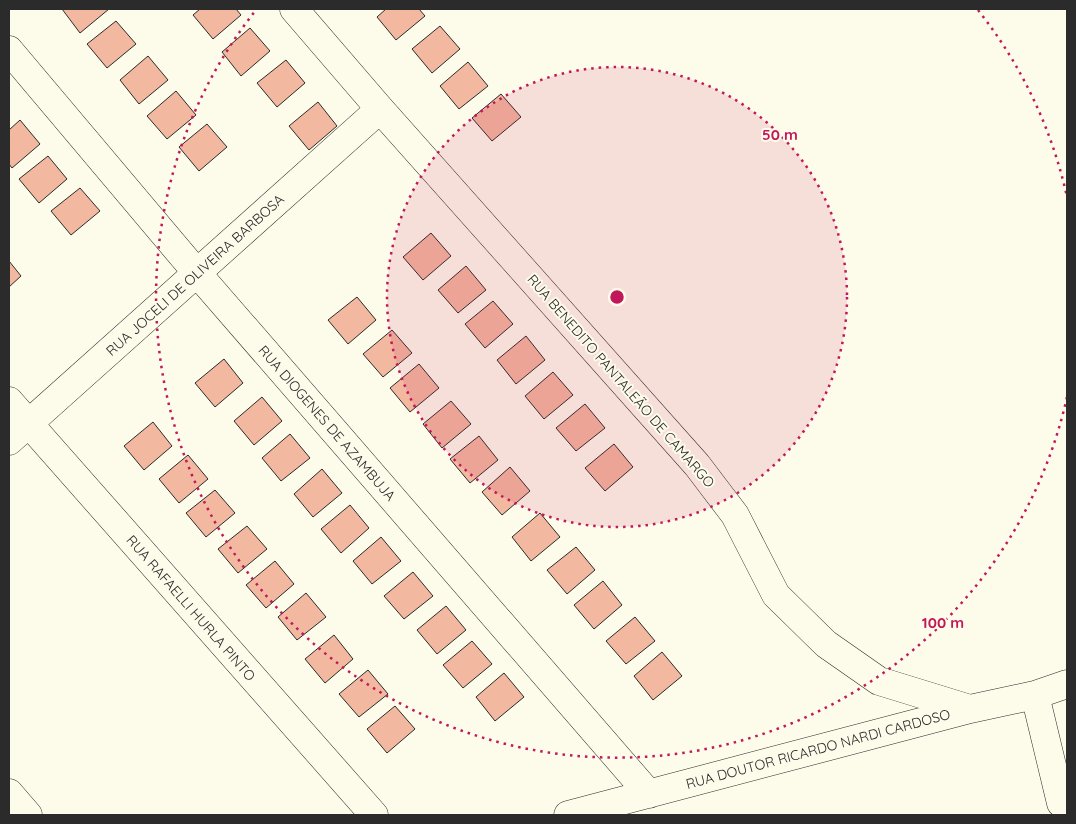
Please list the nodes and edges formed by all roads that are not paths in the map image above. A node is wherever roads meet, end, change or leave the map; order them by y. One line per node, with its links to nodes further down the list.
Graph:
1 (294, 9): 3 (street, RUA BENEDITO PANTALEÃO DE CAMARGO)
2 (9, 50): 4 (street, RUA DIOGENES DE AZAMBUJA)
3 (380, 109): 4 (street, RUA JOCELI DE OLIVEIRA BARBOSA); 9 (street, RUA BENEDITO PANTALEÃO DE CAMARGO)
4 (197, 273): 6 (street, RUA JOCELI DE OLIVEIRA BARBOSA); 11 (street, RUA DIOGENES DE AZAMBUJA)
5 (9, 401): 6 (street, RUA RAFAELLI HURLA PINTO)
6 (19, 432): 14 (street, RUA RAFAELLI HURLA PINTO)
7 (1067, 684): 8 (street, RUA DOUTOR RICARDO NARDI CARDOSO)
8 (1035, 695): 9 (street, RUA DOUTOR RICARDO NARDI CARDOSO); 12 (street)
9 (970, 709): 11 (street, RUA DOUTOR RICARDO NARDI CARDOSO)
10 (9, 793): 13 (street)
11 (649, 794): 15 (street, RUA DOUTOR RICARDO NARDI CARDOSO)
12 (1061, 803)
13 (28, 815)
14 (374, 815)
15 (568, 815)

